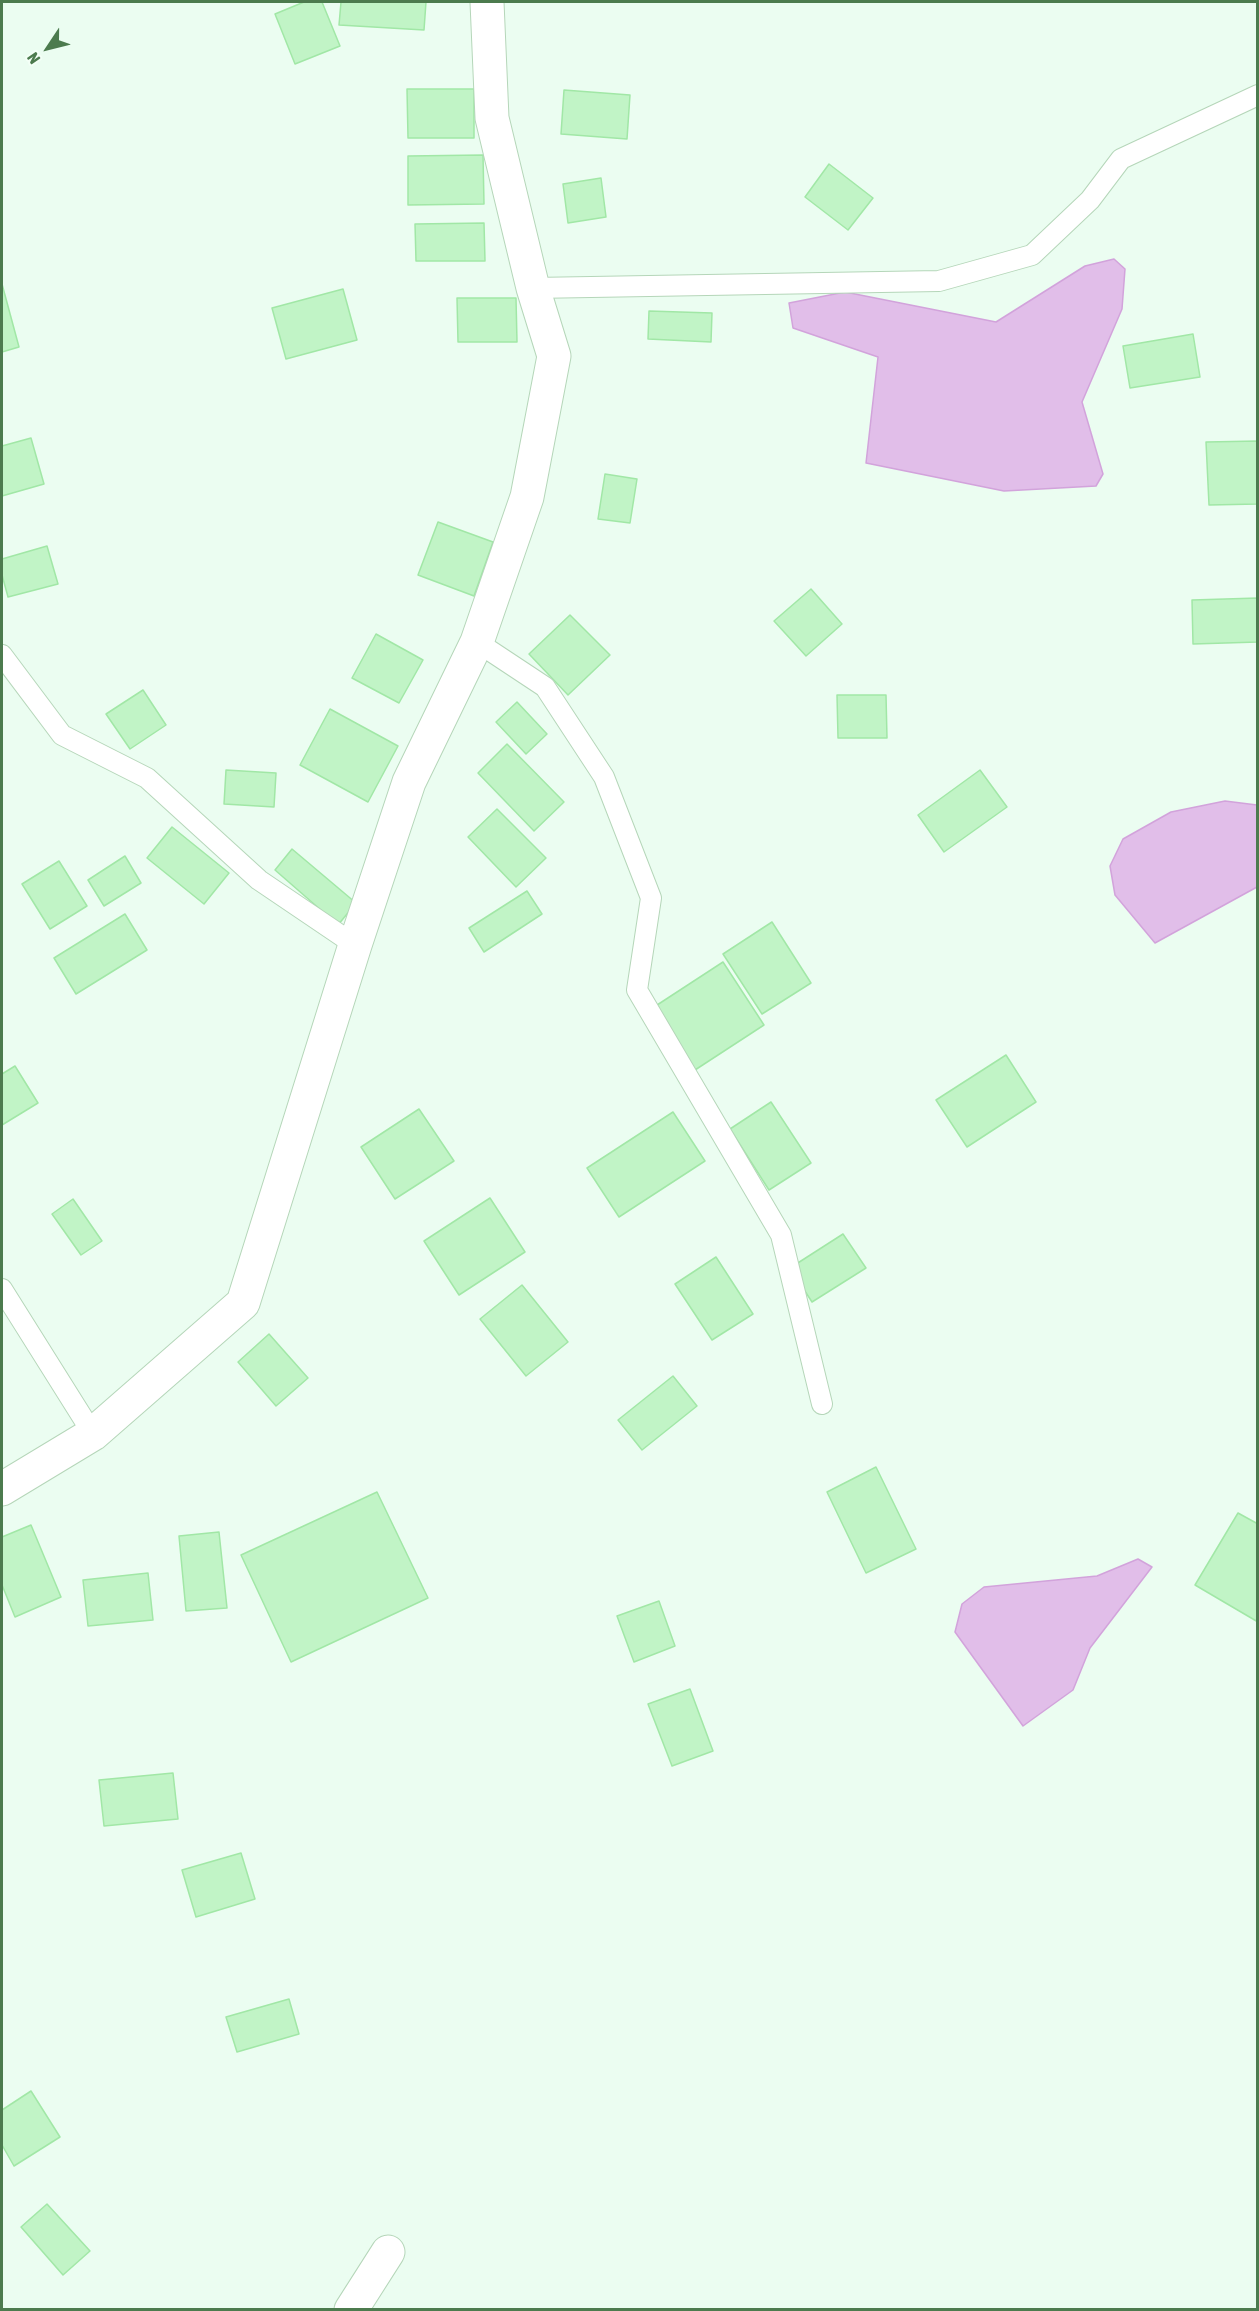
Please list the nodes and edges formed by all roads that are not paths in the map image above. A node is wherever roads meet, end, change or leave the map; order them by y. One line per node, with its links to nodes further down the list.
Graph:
1 (487, 2): 3 (street)
2 (1257, 95): 3 (lane)
3 (533, 288): 4 (street)
4 (477, 642): 6 (street); 8 (lane)
5 (2, 655): 6 (lane)
6 (355, 945): 9 (street)
7 (2, 1289): 9 (lane)
8 (822, 1404)
9 (93, 1434): 10 (street)
10 (2, 1489)
11 (388, 2252): 12 (street)
12 (351, 2310)

